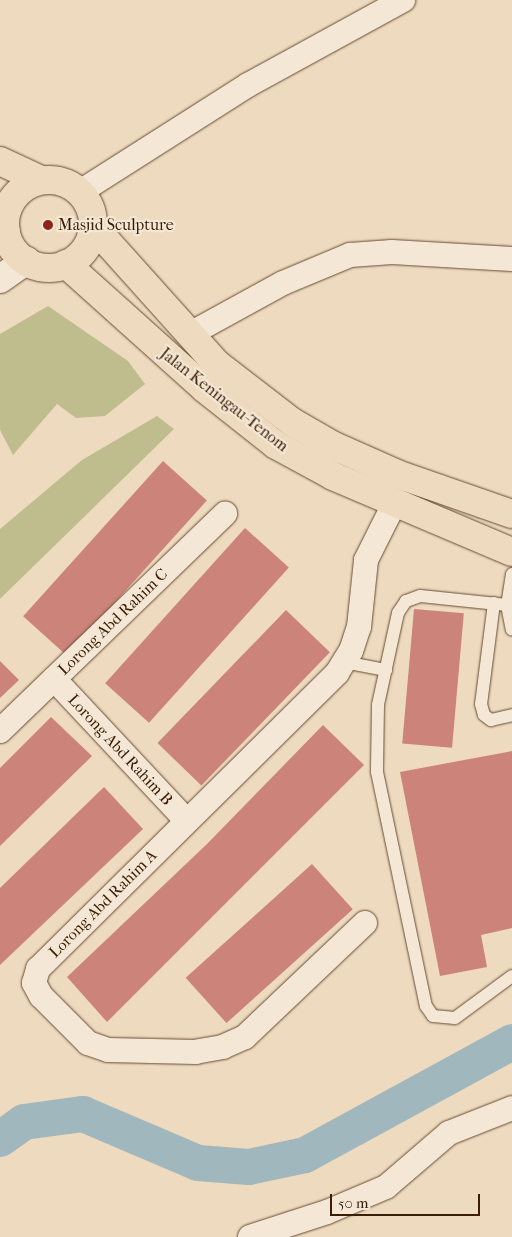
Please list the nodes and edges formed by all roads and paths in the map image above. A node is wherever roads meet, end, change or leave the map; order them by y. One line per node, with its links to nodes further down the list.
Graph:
1 (403, 0): 4 (street)
2 (0, 160): 3 (main road)
3 (41, 180): 4 (main road); 6 (main road)
4 (80, 192): 5 (main road)
5 (93, 226): 9 (main road); 11 (main road, Jalan Keningau-Tenom)
6 (2, 233): 8 (main road)
7 (512, 259): 11 (street)
8 (26, 261): 9 (main road); 10 (street)
9 (66, 264): 12 (main road, Jalan Keningau-Tenom)
10 (0, 279)
11 (190, 334): 14 (main road, Jalan Keningau-Tenom)
12 (395, 502): 15 (main road, Jalan Keningau-Tenom); 19 (street, Lorong Abd Rahim A)
13 (226, 514): 21 (street, Lorong Abd Rahim C)
14 (512, 514)
15 (512, 552)
16 (512, 574): 17 (lane)
17 (501, 604): 18 (lane); 20 (lane); 22 (lane)
18 (512, 630)
19 (344, 662): 20 (lane); 24 (street, Lorong Abd Rahim A)
20 (386, 670): 26 (lane)
21 (54, 679): 23 (street, Lorong Abd Rahim C); 24 (street, Lorong Abd Rahim B)
22 (512, 715)
23 (0, 731)
24 (186, 820): 25 (street, Lorong Abd Rahim A)
25 (364, 924)
26 (512, 976)
27 (512, 1108): 28 (street)
28 (250, 1237)

